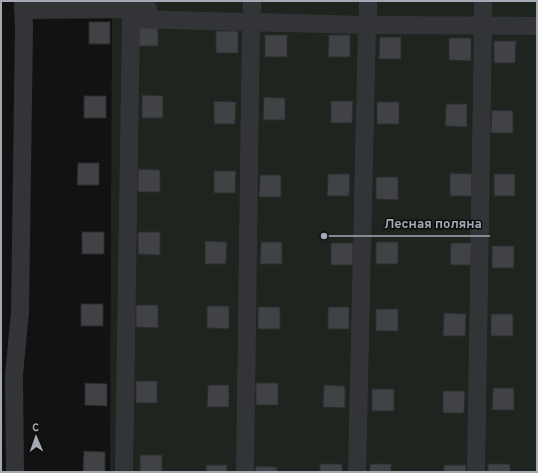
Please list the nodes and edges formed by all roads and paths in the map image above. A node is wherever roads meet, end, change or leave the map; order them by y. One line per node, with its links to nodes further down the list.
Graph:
1 (132, 5): 2 (street); 3 (street)
2 (23, 6): 8 (street)
3 (252, 11): 4 (street); 9 (street); 10 (street)
4 (368, 13): 5 (street); 11 (street)
5 (483, 14): 6 (street); 7 (street); 12 (street)
6 (537, 16)
7 (537, 26)
8 (15, 472)
9 (124, 472)
10 (245, 472)
11 (357, 472)
12 (476, 472)

